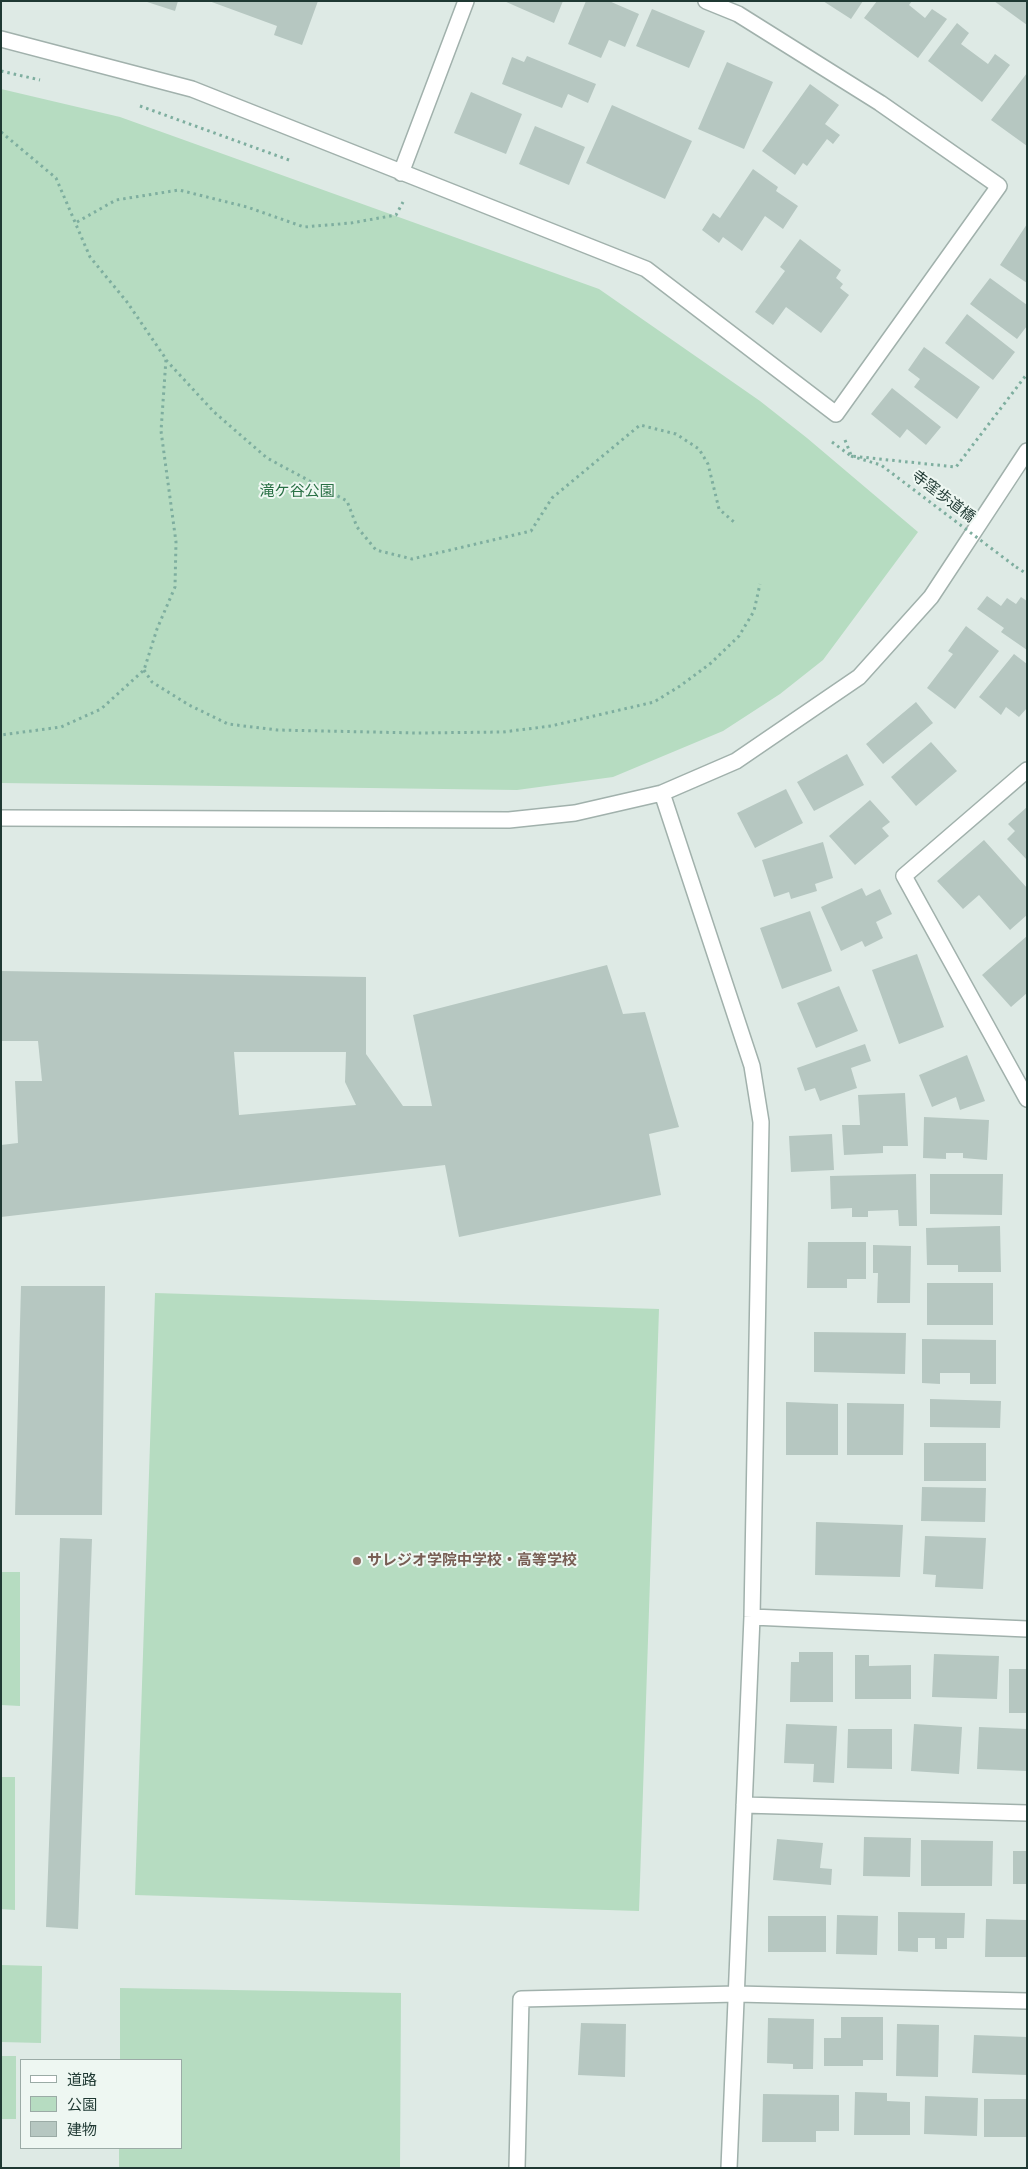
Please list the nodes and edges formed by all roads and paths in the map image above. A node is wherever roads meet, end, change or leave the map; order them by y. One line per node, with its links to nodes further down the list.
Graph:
1 (466, 1): 9 (street)
2 (706, 1): 9 (street)
3 (1, 39): 9 (street)
4 (1, 71): 5 (path)
5 (48, 82)
6 (132, 104): 8 (path)
7 (1, 132): 13 (path)
8 (291, 161)
9 (401, 173)
10 (394, 198): 11 (path)
11 (403, 201): 12 (path); 13 (path)
12 (412, 205)
13 (77, 222): 14 (path)
14 (166, 360): 19 (path); 22 (path)
15 (1027, 374): 18 (path)
16 (827, 438): 18 (path)
17 (1027, 451): 25 (street)
18 (851, 456): 20 (path, 寺窪歩道橋, bridge)
19 (734, 522)
20 (1027, 574)
21 (760, 584): 22 (path)
22 (144, 670): 23 (path)
23 (1, 735)
24 (1027, 770): 27 (street)
25 (662, 793): 26 (street); 28 (street)
26 (1, 818)
27 (1027, 1099)
28 (752, 1617): 29 (street); 30 (street)
29 (1027, 1629)
30 (744, 1805): 31 (street); 32 (street)
31 (1027, 1814)
32 (737, 1994): 33 (street); 34 (street); 35 (street)
33 (1027, 2001)
34 (517, 2168)
35 (729, 2168)

